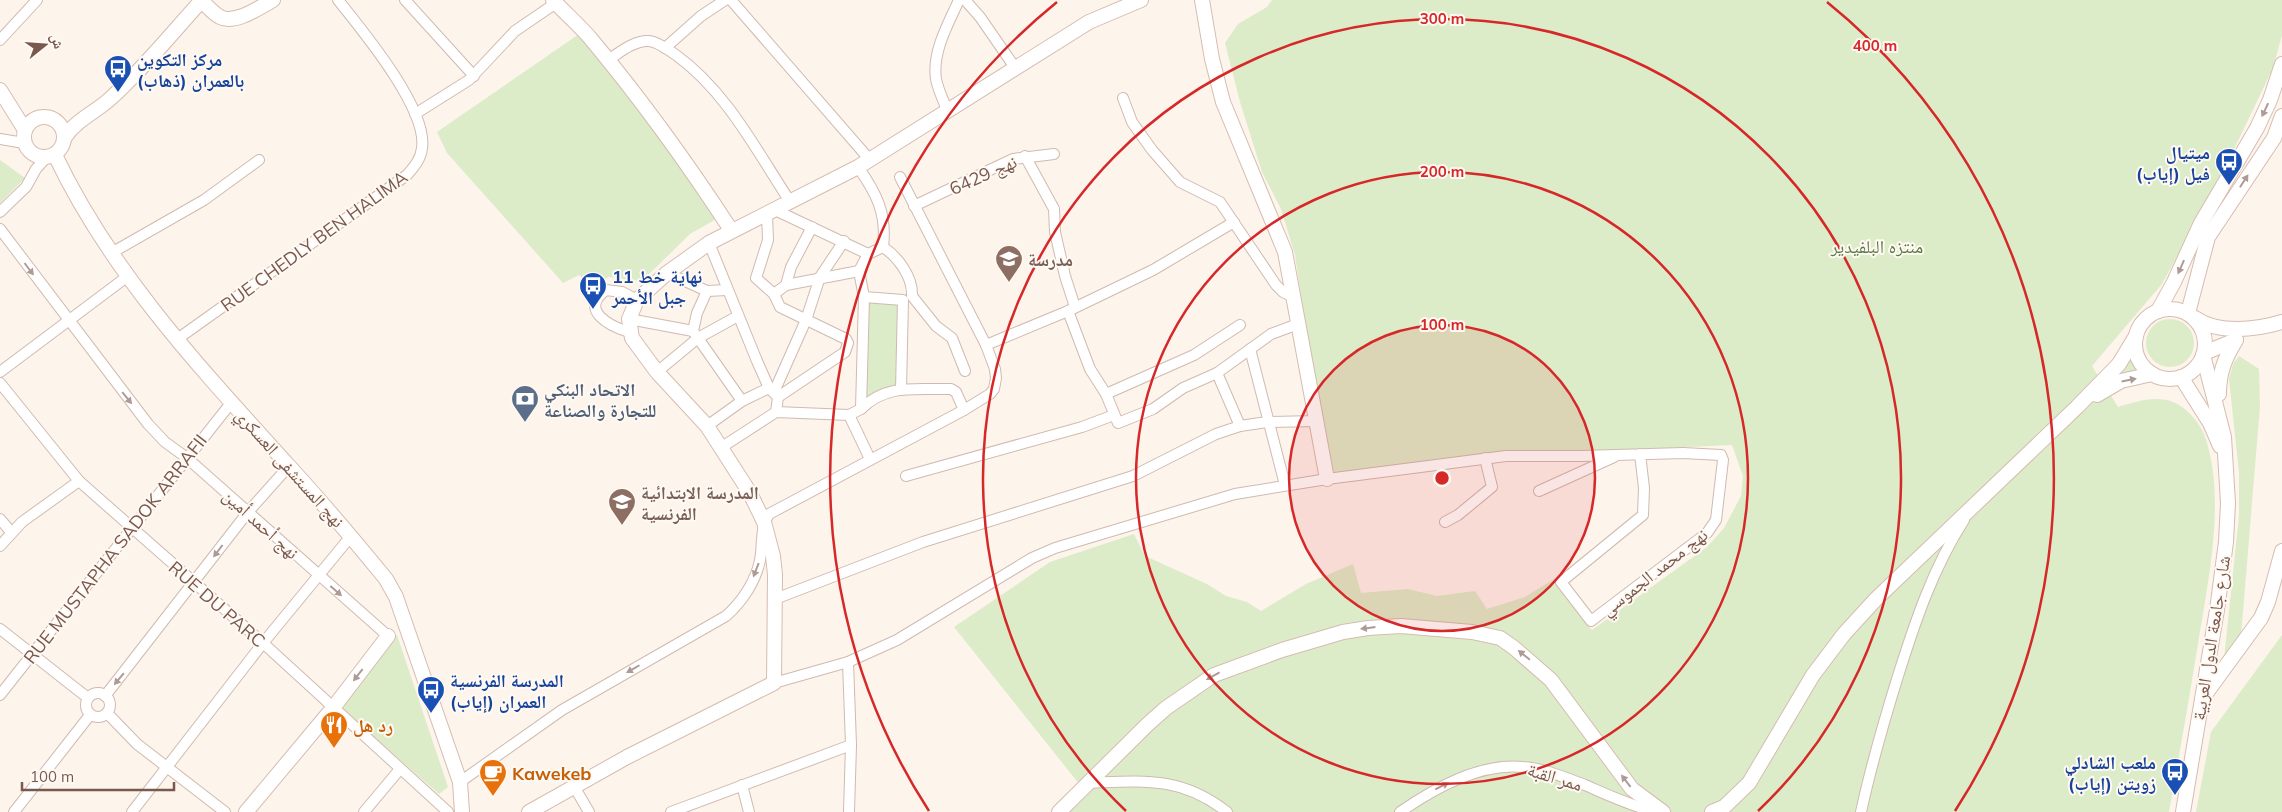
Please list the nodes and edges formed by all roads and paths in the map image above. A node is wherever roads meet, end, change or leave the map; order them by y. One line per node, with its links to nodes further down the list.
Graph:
1 (37, 0): 14 (street)
2 (202, 0): 3 (street); 27 (street)
3 (273, 0)
4 (338, 0): 23 (street, RUE CHEDLY BEN HALIMA)
5 (405, 0): 19 (street)
6 (725, 0): 13 (street)
7 (731, 0): 33 (street)
8 (959, 0): 22 (street)
9 (966, 0): 18 (street)
10 (1141, 0): 18 (street)
11 (1202, 0): 59 (street)
12 (555, 2): 16 (street); 19 (street)
13 (710, 4): 15 (street)
14 (0, 40)
15 (665, 48): 16 (street); 36 (street)
16 (608, 60): 43 (street)
17 (2282, 64): 62 (street, one-way to 62)
18 (1016, 69): 22 (street)
19 (474, 76): 23 (street)
20 (0, 90): 26 (street)
21 (1123, 98): 40 (street)
22 (948, 112): 33 (street)
23 (415, 114): 73 (street, RUE CHEDLY BEN HALIMA)
24 (2282, 116): 25 (street)
25 (2278, 133): 63 (street, one-way to 25)
26 (25, 136): 27 (street); 28 (street); 30 (street)
27 (65, 137): 30 (street)
28 (0, 139)
29 (1054, 154): 31 (street, نهج 6429)
30 (51, 156): 38 (street); 47 (street, نهج المستشفى العسكري)
31 (1025, 156): 37 (street, نهج 6429); 61 (street)
32 (259, 160): 47 (street)
33 (870, 160): 34 (street)
34 (858, 167): 36 (street); 46 (street)
35 (900, 177): 37 (street)
36 (790, 203): 39 (street)
37 (914, 206): 77 (street)
38 (0, 212)
39 (771, 212): 41 (street); 43 (street); 56 (street)
40 (1234, 222): 59 (street); 61 (street)
41 (812, 227): 44 (street); 53 (street)
42 (0, 230): 66 (street, نهج أحمد أمين, one-way to 66)
43 (731, 230): 45 (street)
44 (844, 241): 48 (street); 52 (street)
45 (709, 243): 50 (street); 54 (street)
46 (883, 247): 48 (street); 58 (street)
47 (112, 252): 51 (street, نهج المستشفى العسكري)
48 (868, 254): 49 (street)
49 (859, 271): 52 (street); 57 (street)
50 (667, 273): 55 (street); 60 (street)
51 (128, 276): 66 (street); 73 (street, نهج المستشفى العسكري)
52 (820, 277): 53 (street); 65 (street)
53 (786, 284): 56 (street)
54 (727, 290): 55 (street); 64 (street)
55 (706, 291): 71 (street)
56 (774, 294): 65 (street)
57 (864, 297): 58 (street); 74 (street)
58 (908, 298): 80 (street); 87 (street)
59 (1295, 298): 68 (street)
60 (638, 300): 69 (street); 69 (street)
61 (1071, 309): 77 (street); 89 (street)
62 (2158, 311): 63 (street); 72 (street)
63 (2190, 315): 67 (street); 79 (street, شارع جامعة الدول العربية)
64 (738, 316): 71 (street); 88 (street)
65 (806, 320): 76 (street); 88 (street)
66 (69, 321): 81 (street); 106 (street, نهج أحمد أمين, one-way to 106)
67 (2279, 323): 75 (street)
68 (1298, 324): 78 (street); 99 (street)
69 (629, 325): 71 (street); 82 (street)
70 (1240, 325): 89 (street)
71 (696, 334): 82 (street); 90 (street)
72 (2136, 336): 84 (street); 92 (street)
73 (176, 340): 91 (street, نهج المستشفى العسكري)
74 (863, 340): 76 (street); 93 (street)
75 (2236, 340): 79 (street); 98 (street)
76 (848, 343): 88 (street)
77 (986, 345): 94 (street)
78 (1250, 349): 83 (street); 100 (street)
79 (2204, 354): 85 (street); 98 (street, شارع جامعة الدول العربية)
80 (965, 371)
81 (0, 372)
82 (658, 372): 101 (street)
83 (1217, 373): 97 (street); 102 (street)
84 (2152, 374): 85 (street); 92 (street, one-way to 84)
85 (2181, 377): 109 (street, شارع جامعة الدول العربية)
86 (0, 383): 113 (street, RUE DU PARC)
87 (901, 390): 93 (street); 94 (street)
88 (774, 392): 90 (street); 95 (street)
89 (1106, 394): 97 (street)
90 (742, 401): 101 (street)
91 (231, 404): 106 (street, RUE MUSTAPHA SADOK ARRAFII); 110 (street, نهج المستشفى العسكري)
92 (2077, 407): 116 (street)
93 (862, 409): 96 (street)
94 (964, 410): 107 (street)
95 (776, 412): 96 (street); 103 (street)
96 (849, 415): 107 (street)
97 (1114, 415): 111 (street)
98 (2220, 417): 109 (street, شارع جامعة الدول العربية)
99 (1318, 421): 100 (street); 112 (street)
100 (1267, 422): 102 (street); 114 (street)
101 (707, 426): 103 (street)
102 (1240, 426): 128 (street)
103 (722, 447): 119 (street)
104 (1640, 454): 104 (street, نهج محمد الجموسي); 105 (street)
105 (1620, 455): 108 (street); 115 (street)
106 (186, 458): 117 (street, نهج أحمد أمين); 121 (street, RUE MUSTAPHA SADOK ARRAFII)
107 (870, 458): 119 (street)
108 (1485, 458): 112 (street); 120 (street)
109 (2226, 462): 138 (street, شارع جامعة الدول العربية)
110 (289, 466): 117 (street); 123 (street, نهج المستشفى العسكري)
111 (906, 476)
112 (1327, 479): 114 (street)
113 (79, 481): 121 (street, RUE DU PARC); 122 (street)
114 (1285, 485): 133 (street)
115 (1539, 491)
116 (1975, 504): 166 (street); 167 (street)
117 (248, 512): 126 (street, نهج أحمد أمين); 127 (street, one-way to 127)
118 (0, 519): 122 (street)
119 (764, 522): 128 (street); 145 (street, one-way to 145)
120 (1445, 522)
121 (133, 528): 127 (street, RUE DU PARC); 132 (street, RUE MUSTAPHA SADOK ARRAFII)
122 (11, 532): 124 (street)
123 (351, 536): 126 (street); 145 (street, نهج المستشفى العسكري)
124 (0, 546)
125 (2282, 551): 138 (street)
126 (319, 576): 130 (street, نهج أحمد أمين, one-way to 130); 131 (street)
127 (194, 583): 131 (street, RUE DU PARC); 136 (street, one-way to 136)
128 (775, 599): 134 (street)
129 (0, 629): 132 (street)
130 (388, 636): 139 (street, نهج أحمد أمين, one-way to 139)
131 (262, 643): 139 (street, RUE DU PARC); 143 (street)
132 (33, 654): 135 (street, RUE MUSTAPHA SADOK ARRAFII); 137 (street)
133 (848, 662): 134 (street); 142 (street)
134 (774, 683): 148 (street)
135 (0, 695)
136 (105, 696): 137 (street); 140 (street)
137 (88, 698): 141 (street)
138 (2203, 698): 168 (street, شارع جامعة الدول العربية)
139 (333, 708): 144 (street, RUE DU PARC); 152 (street, نهج أحمد أمين)
140 (107, 713): 141 (street); 143 (street)
141 (90, 715): 149 (street)
142 (851, 745): 147 (street); 160 (street)
143 (167, 766): 150 (street); 151 (street)
144 (400, 769): 153 (street); 154 (street, RUE DU PARC)
145 (460, 782): 155 (street, نهج المستشفى العسكري)
146 (1086, 783): 161 (street); 162 (street); 165 (street, one-way to 146)
147 (742, 785): 158 (street); 159 (street)
148 (575, 788): 156 (street); 157 (street)
149 (14, 812)
150 (132, 812)
151 (225, 812)
152 (246, 812)
153 (364, 812)
154 (448, 812)
155 (462, 812)
156 (529, 812)
157 (589, 812)
158 (671, 812)
159 (749, 812)
160 (849, 812)
161 (1059, 812)
162 (1226, 812)
163 (1400, 812): 164 (street, ممر القبة, one-way to 164)
164 (1656, 812)
165 (1663, 812)
166 (1712, 812)
167 (1861, 812)
168 (2183, 812)

